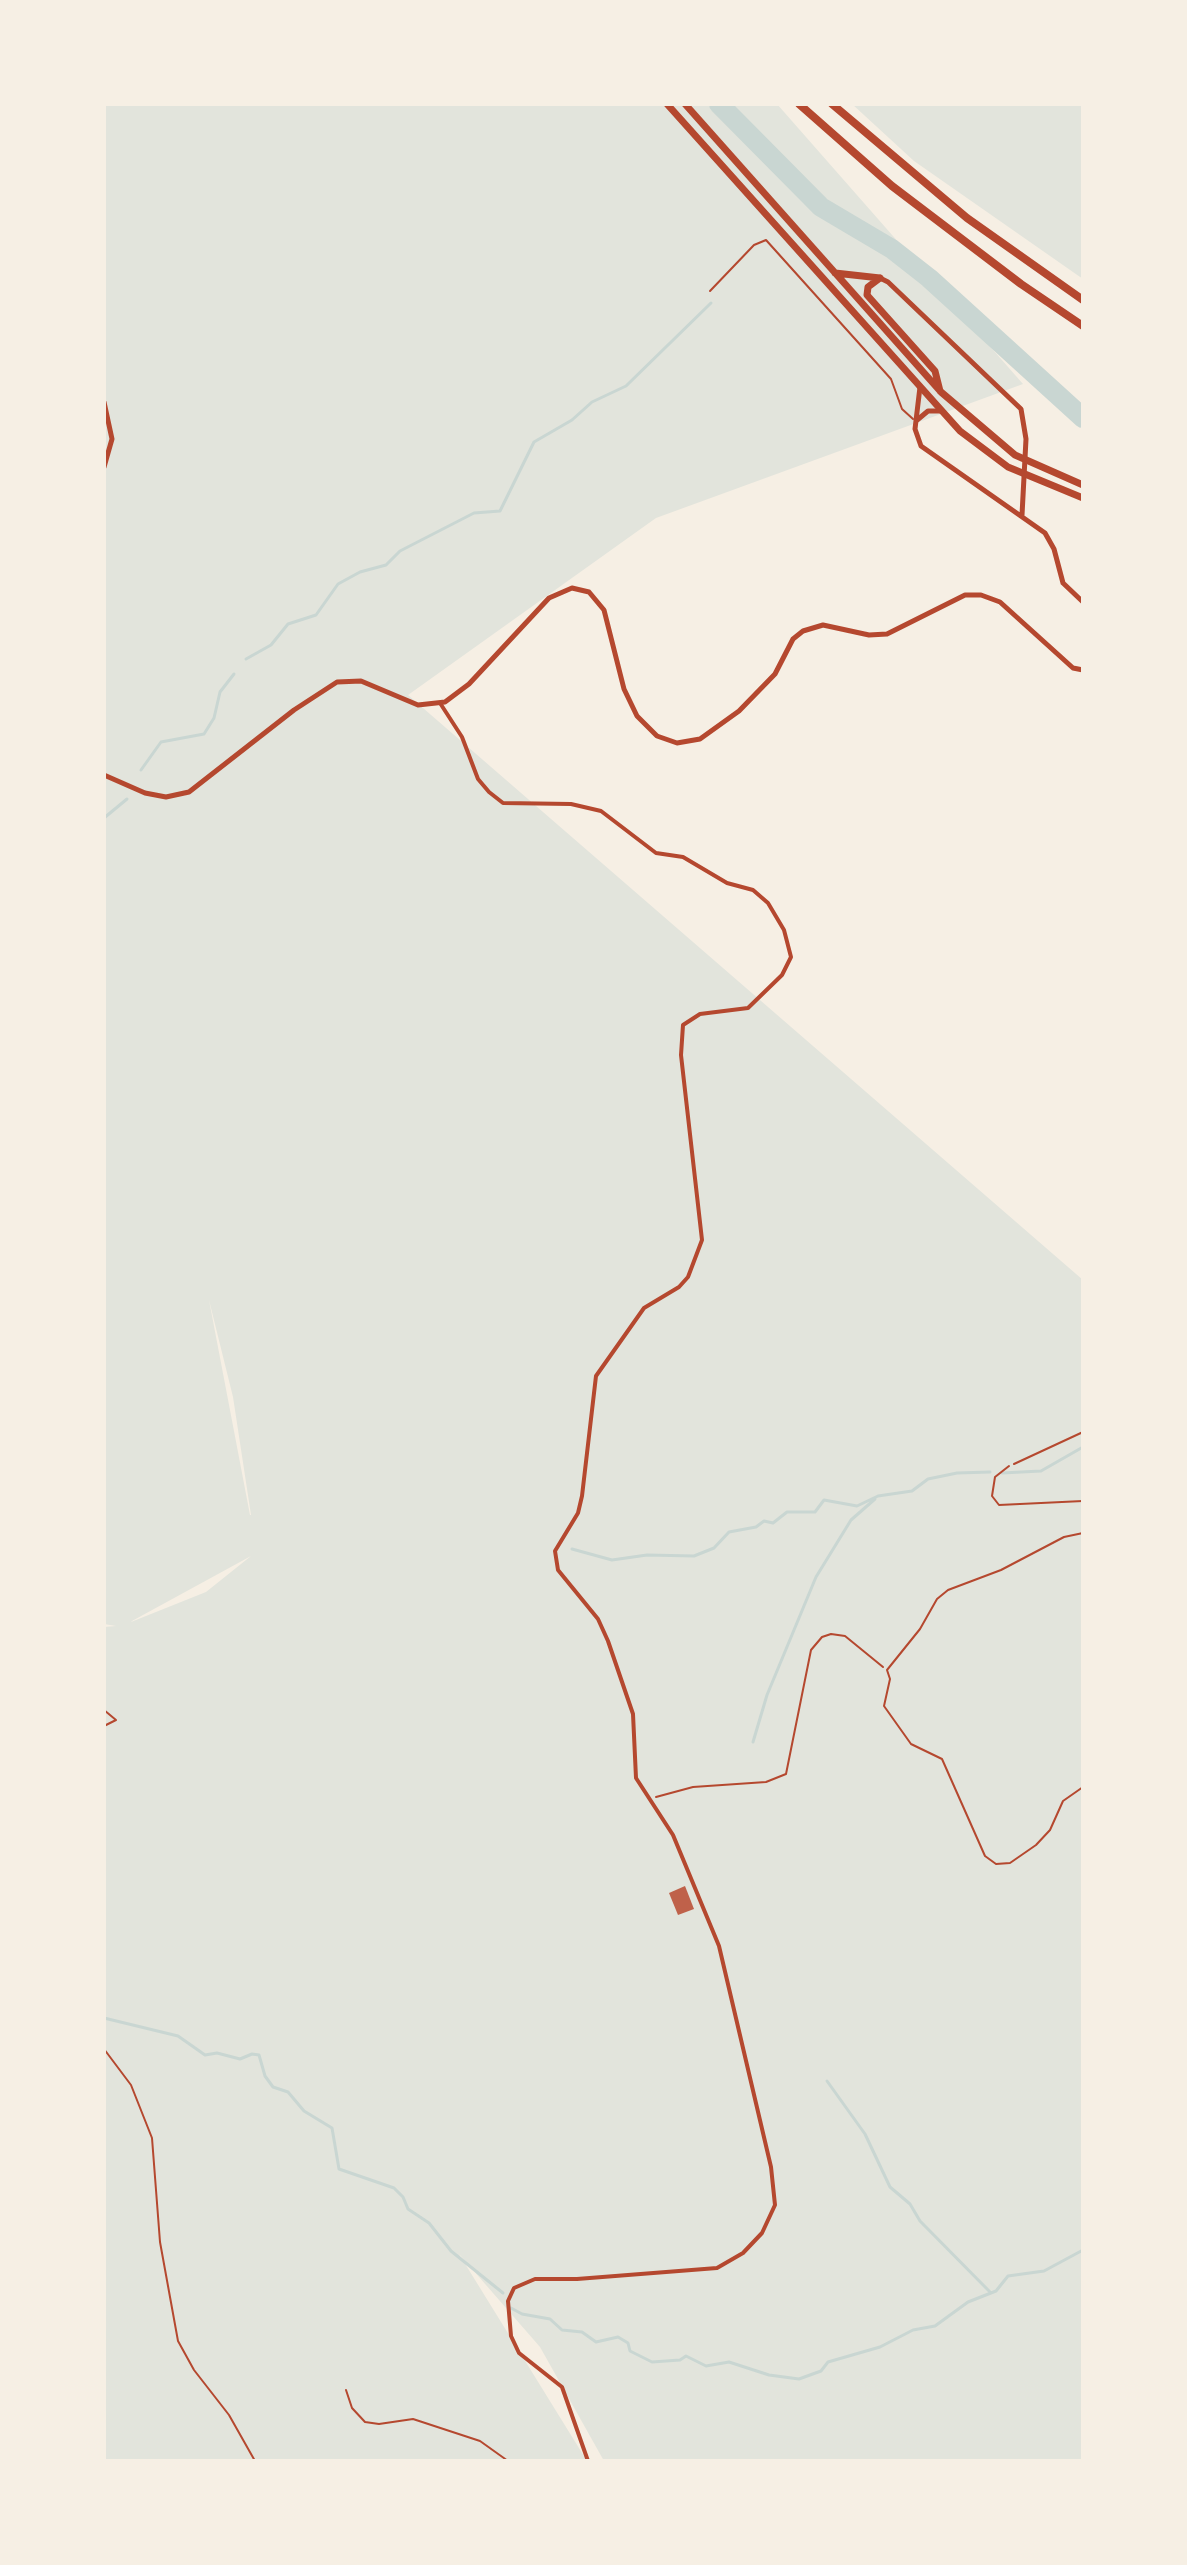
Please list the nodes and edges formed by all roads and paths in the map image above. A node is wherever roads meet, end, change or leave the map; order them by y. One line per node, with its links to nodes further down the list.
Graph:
1 (667, 104): 10 (highway)
2 (685, 104): 5 (highway)
3 (799, 104): 9 (highway)
4 (832, 104): 8 (highway)
5 (833, 272): 6 (highway); 11 (highway)
6 (880, 278): 11 (highway); 18 (street)
7 (710, 291): 14 (lane)
8 (1083, 300)
9 (1083, 326)
10 (920, 387): 13 (highway); 14 (street)
11 (941, 392): 16 (highway)
12 (104, 402): 15 (street)
13 (942, 411): 14 (street); 17 (highway)
14 (916, 421): 18 (street)
15 (104, 467)
16 (1083, 484)
17 (1083, 498)
18 (1022, 515): 19 (street)
19 (1083, 602)
20 (1083, 670): 21 (street)
21 (440, 703): 22 (street); 31 (street)
22 (104, 775)
23 (1083, 1432): 24 (lane)
24 (1014, 1464): 25 (path)
25 (1083, 1501)
26 (1083, 1533): 27 (lane)
27 (887, 1670): 30 (lane); 31 (path)
28 (104, 1710): 29 (lane)
29 (104, 1726)
30 (1083, 1787)
31 (651, 1799): 36 (street)
32 (104, 2049): 34 (lane)
33 (346, 2390): 35 (lane)
34 (255, 2461)
35 (508, 2461)
36 (588, 2461)

